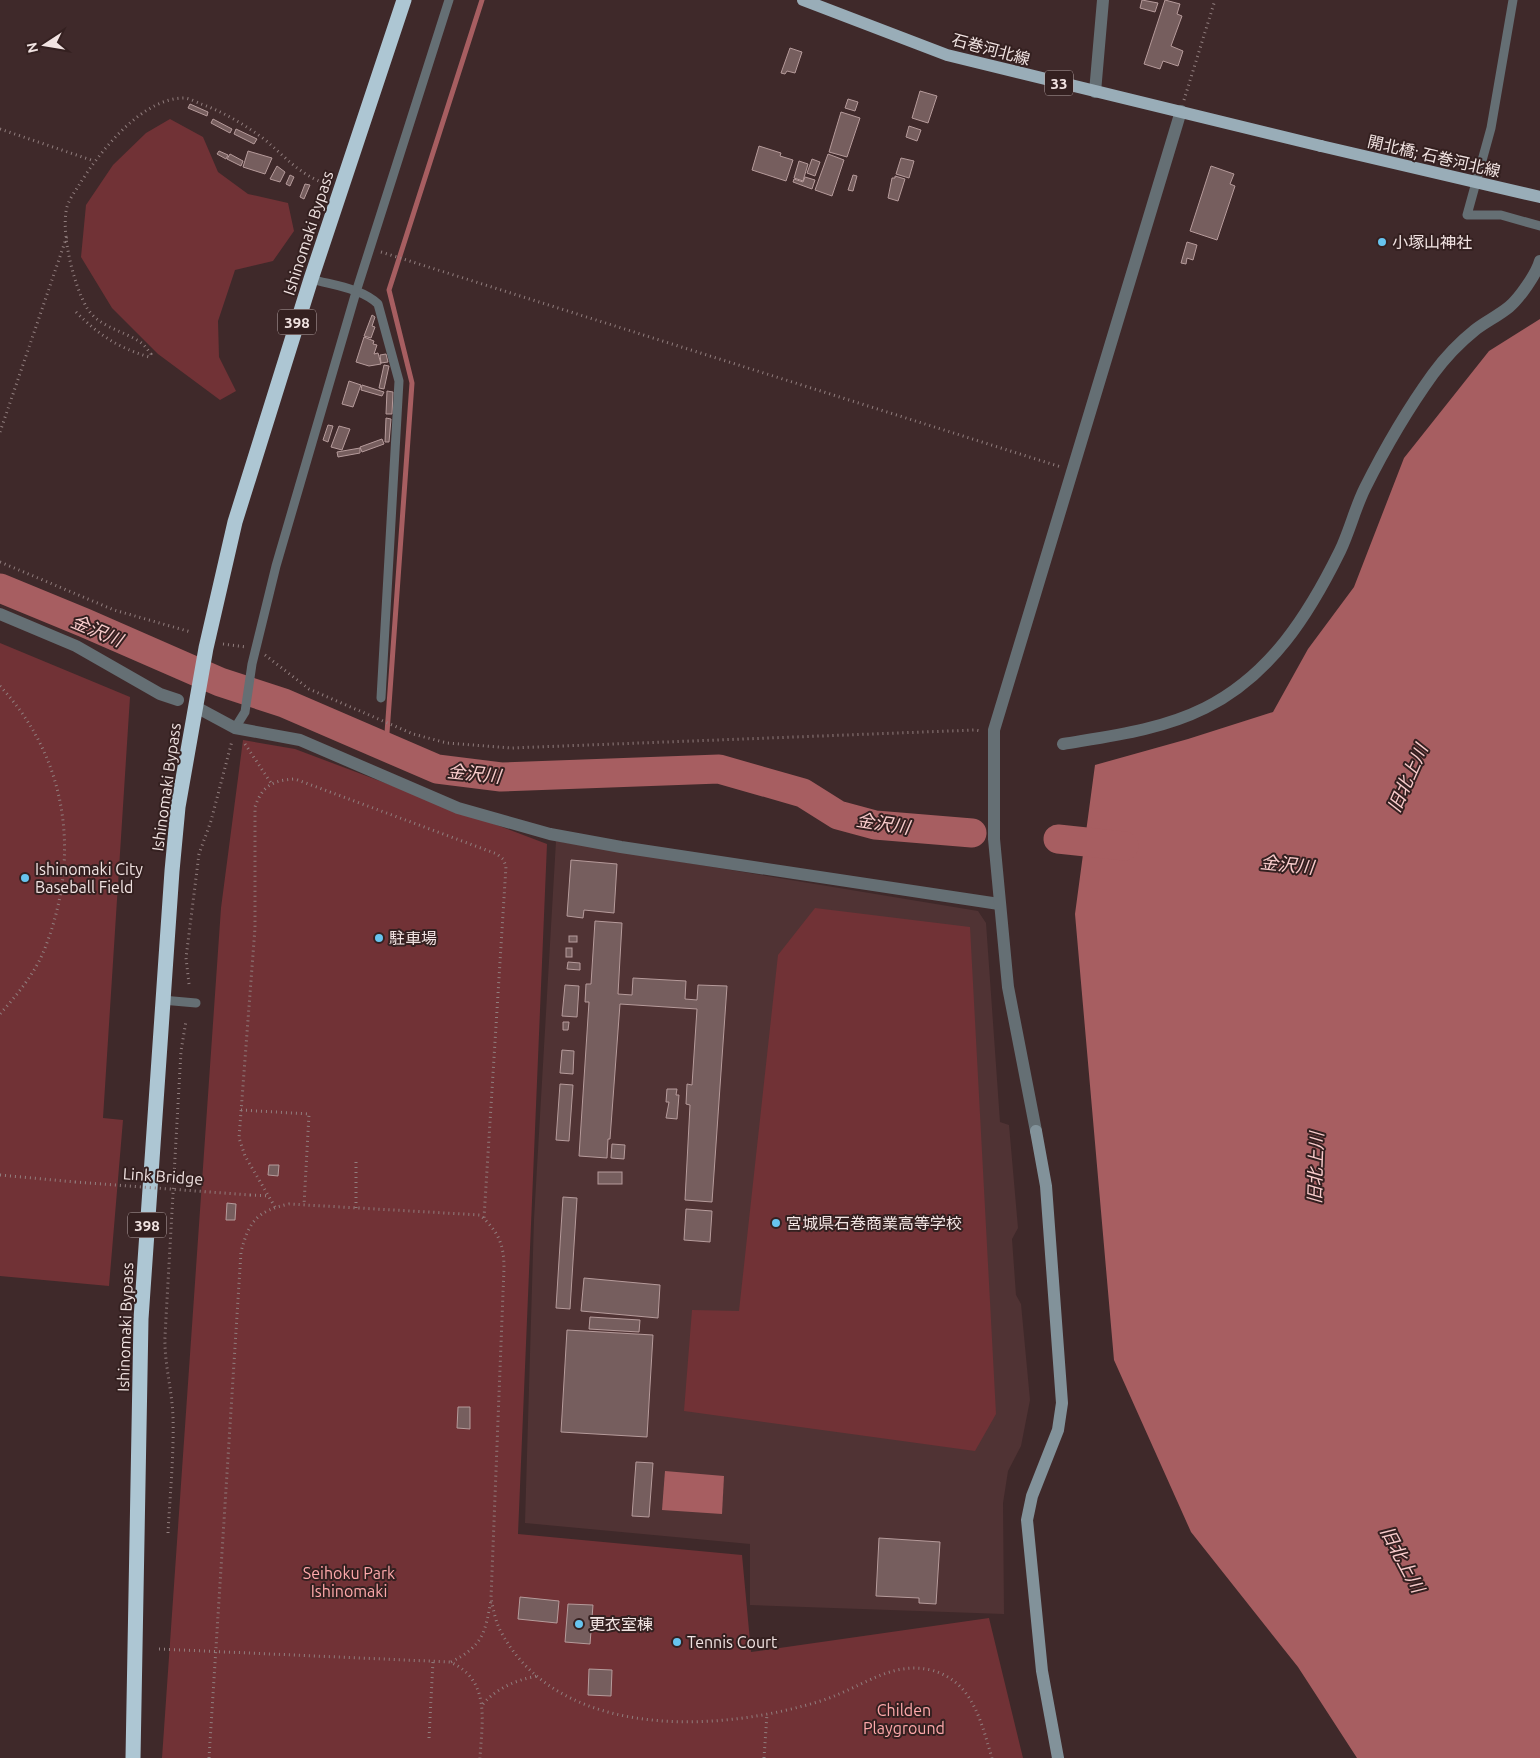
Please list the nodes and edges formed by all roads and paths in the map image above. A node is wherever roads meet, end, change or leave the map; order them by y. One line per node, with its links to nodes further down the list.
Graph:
1 (404, 0): 12 (highway, Ishinomaki Bypass / 398)
2 (449, 0): 16 (lane)
3 (803, 0): 7 (main road, 石巻河北線 / 33)
4 (1103, 0): 7 (street)
5 (1215, 0): 8 (path)
6 (1513, 0): 14 (lane)
7 (1095, 92): 8 (main road, 石巻河北線 / 33)
8 (1180, 111): 10 (main road, 石巻河北線 / 33); 22 (street)
9 (0, 130): 11 (path)
10 (1321, 146): 13 (main road, 開北橋; 石巻河北線 / 33, bridge)
11 (94, 161): 12 (path); 15 (path)
12 (340, 189): 18 (highway, Ishinomaki Bypass / 398)
13 (1540, 198)
14 (1540, 226)
15 (67, 236): 20 (path); 21 (path)
16 (371, 249): 19 (lane); 22 (path)
17 (1540, 261): 34 (street)
18 (311, 279): 19 (lane); 26 (highway, Ishinomaki Bypass / 398)
19 (356, 292): 27 (lane); 29 (lane)
20 (76, 312)
21 (0, 432)
22 (1073, 471): 33 (street)
23 (0, 562): 25 (path)
24 (0, 614): 30 (street)
25 (191, 632)
26 (207, 643): 27 (path); 31 (highway, Ishinomaki Bypass / 398)
27 (256, 648): 32 (lane); 33 (path)
28 (0, 686): 40 (path)
29 (381, 698)
30 (178, 700)
31 (197, 701): 32 (street); 38 (highway, Ishinomaki Bypass / 398)
32 (234, 728): 35 (path); 36 (street); 37 (path)
33 (994, 735): 36 (street)
34 (1063, 744)
35 (271, 783): 42 (path); 49 (path)
36 (999, 904): 65 (street)
37 (189, 984)
38 (162, 1000): 39 (lane); 60 (highway, Ishinomaki Bypass / 398)
39 (196, 1003)
40 (0, 1014)
41 (186, 1021): 50 (path)
42 (241, 1110): 45 (path); 46 (path)
43 (356, 1158): 48 (path)
44 (0, 1175): 45 (path, Link Bridge, bridge)
45 (269, 1196): 47 (path)
46 (304, 1205): 47 (path); 48 (path)
47 (275, 1207): 53 (path)
48 (356, 1208): 49 (path)
49 (484, 1219): 51 (path)
50 (168, 1533)
51 (491, 1598): 55 (path); 56 (path)
52 (159, 1648): 53 (path)
53 (216, 1651): 54 (path); 61 (path)
54 (433, 1661): 55 (path); 59 (path)
55 (450, 1662): 57 (path)
56 (537, 1676): 57 (path); 58 (path)
57 (482, 1705): 62 (path)
58 (767, 1714): 63 (path); 64 (path)
59 (429, 1738)
60 (132, 1758)
61 (209, 1758)
62 (480, 1758)
63 (764, 1758)
64 (992, 1758)
65 (1058, 1758)

